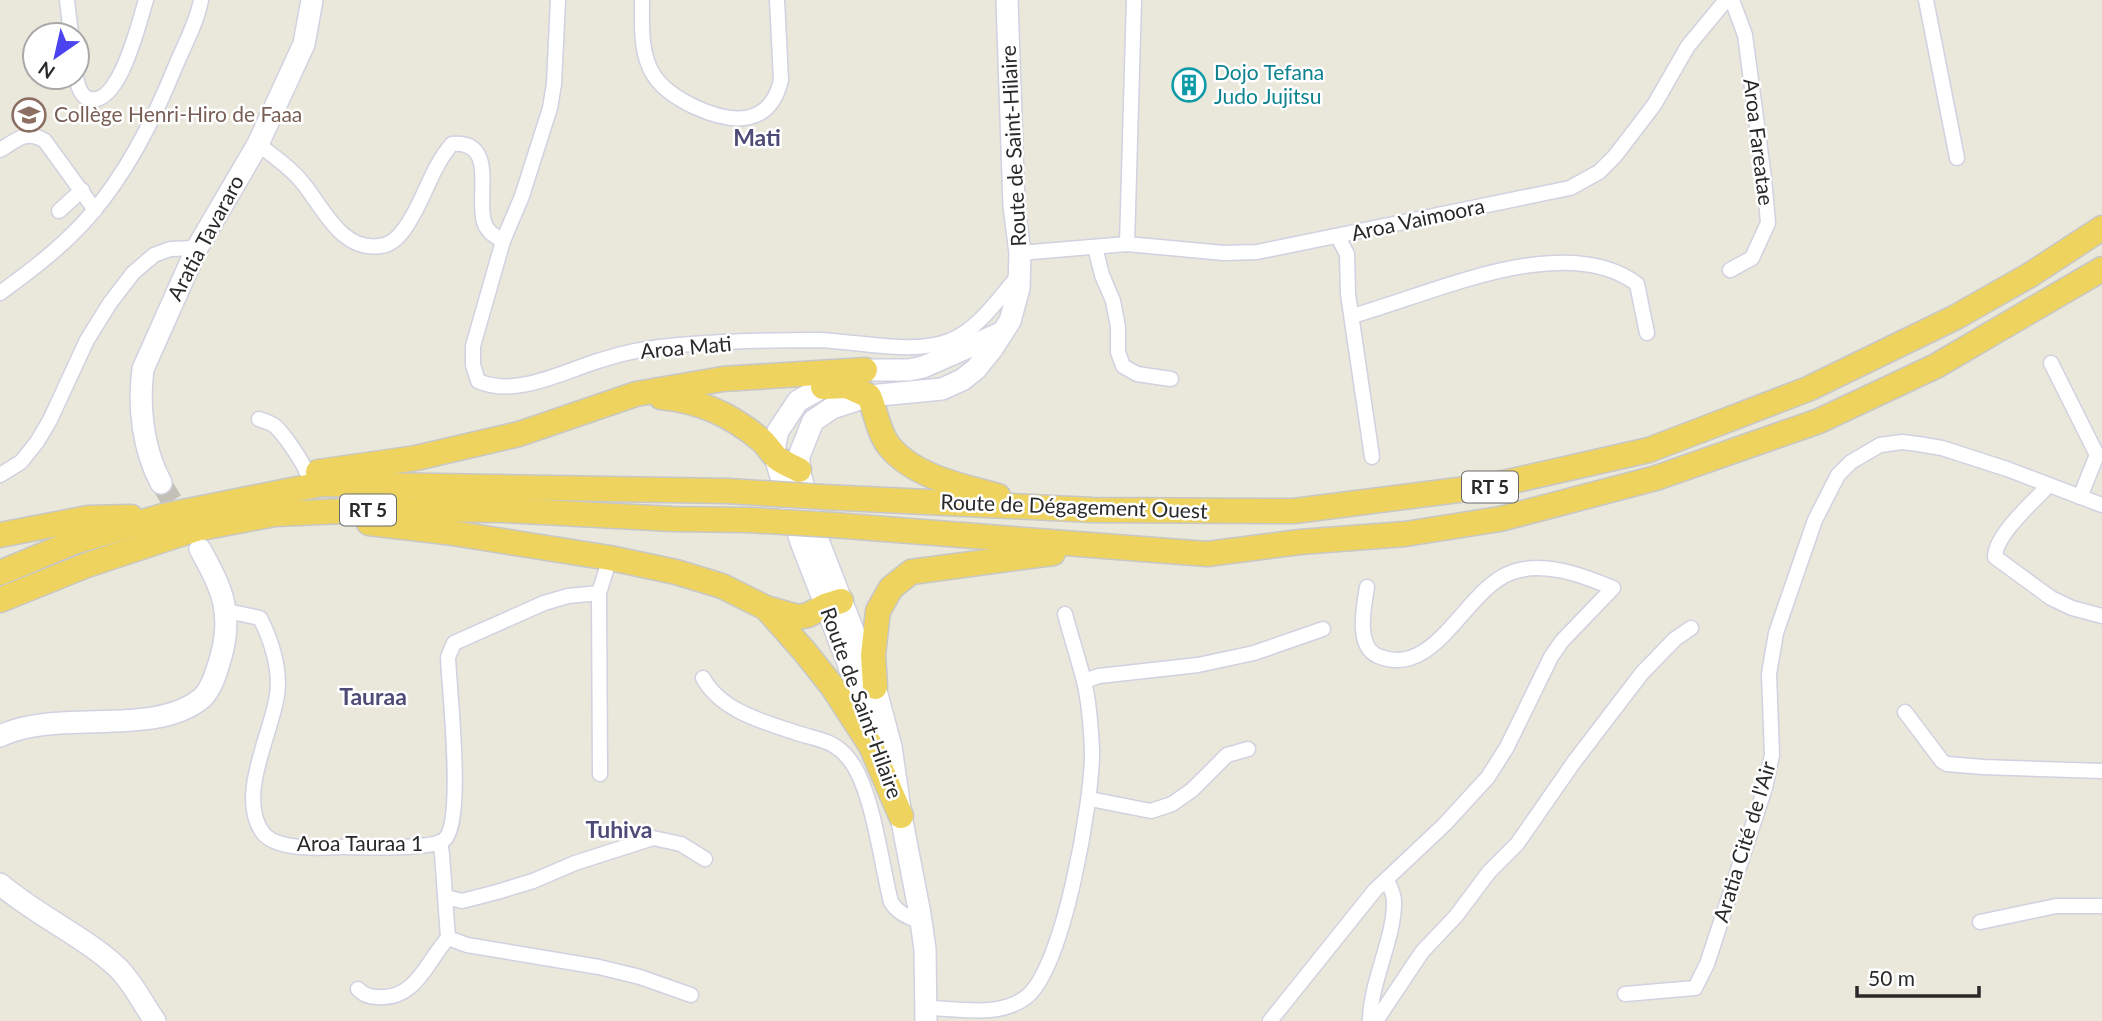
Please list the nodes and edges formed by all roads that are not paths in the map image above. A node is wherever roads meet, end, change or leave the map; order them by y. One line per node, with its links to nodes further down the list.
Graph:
1 (67, 0): 13 (street)
2 (146, 0): 14 (street)
3 (201, 0): 19 (street)
4 (312, 0): 15 (main road, Aratia Tavararo)
5 (558, 0): 23 (street, Aroa Mati)
6 (642, 0): 7 (street)
7 (777, 0)
8 (1007, 0): 27 (main road, Route de Saint-Hilaire)
9 (1134, 0): 24 (street)
10 (1726, 0): 22 (street, Aroa Vaimoora)
11 (1732, 0): 29 (street, Aroa Fareatae)
12 (1926, 0): 17 (street)
13 (69, 21)
14 (81, 91)
15 (258, 144): 23 (street); 26 (main road, Aratia Tavararo)
16 (0, 150): 18 (street)
17 (1957, 158)
18 (82, 190): 19 (street); 20 (street)
19 (95, 210): 31 (street)
20 (59, 211)
21 (2102, 228): 52 (highway, Route de Dégagement Ouest / RT 5)
22 (1338, 237): 24 (street, Aroa Vaimoora); 32 (street)
23 (503, 241): 30 (street, Aroa Mati)
24 (1127, 244): 25 (street, Aroa Vaimoora)
25 (1095, 247): 27 (street, Aroa Vaimoora); 37 (street)
26 (197, 248): 46 (street); 47 (main road, Aratia Tavararo)
27 (1020, 253): 30 (main road, Route de Saint-Hilaire)
28 (2102, 269): 57 (highway, Route de Dégagement Ouest / RT 5)
29 (1730, 270)
30 (1018, 276): 33 (main road, Route de Saint-Hilaire)
31 (0, 293)
32 (1352, 316): 34 (street); 43 (street)
33 (1004, 332): 36 (main road, Route de Saint-Hilaire); 40 (main road, Route de Saint-Hilaire)
34 (1647, 333)
35 (2051, 363): 49 (street)
36 (865, 370): 38 (main road, Route de Saint-Hilaire); 39 (highway)
37 (1171, 379)
38 (822, 387): 40 (highway); 42 (main road, Route de Saint-Hilaire)
39 (636, 394): 42 (highway); 45 (highway)
40 (869, 396): 44 (main road, Route de Saint-Hilaire); 52 (highway)
41 (259, 419): 45 (street)
42 (775, 457): 44 (highway); 63 (main road, Route de Saint-Hilaire)
43 (1372, 457)
44 (799, 470): 63 (main road, Route de Saint-Hilaire)
45 (307, 473): 50 (highway)
46 (0, 475)
47 (161, 483)
48 (2049, 485): 49 (street, Aratia Cité de l'Air); 67 (street); 90 (street, Aratia Cité de l'Air)
49 (2080, 497): 51 (street, Aratia Cité de l'Air)
50 (226, 502): 52 (highway, Route de Dégagement Ouest / RT 5, bridge); 54 (highway, Route de Dégagement Ouest / RT 5)
51 (2102, 505)
52 (1039, 508)
53 (275, 513): 57 (highway, Route de Dégagement Ouest / RT 5, bridge); 58 (highway); 62 (highway, Route de Dégagement Ouest / RT 5)
54 (163, 516): 55 (highway); 59 (highway, Route de Dégagement Ouest / RT 5)
55 (0, 535)
56 (200, 549): 65 (main road)
57 (1207, 554): 72 (highway)
58 (610, 558): 61 (street); 64 (highway)
59 (0, 573)
60 (1367, 587): 82 (street)
61 (599, 593): 77 (street); 80 (street, Aroa Tauraa 1)
62 (0, 600)
63 (833, 603): 64 (highway); 72 (main road, Route de Saint-Hilaire); 79 (main road, Route de Saint-Hilaire)
64 (766, 608): 79 (highway)
65 (227, 611): 74 (main road); 80 (street, Aroa Tauraa 1)
66 (1065, 614): 71 (street)
67 (2102, 616)
68 (1691, 628): 95 (street)
69 (1323, 629): 71 (street)
70 (702, 678): 86 (street)
71 (1084, 681): 78 (street)
72 (875, 687): 79 (main road, Route de Saint-Hilaire)
73 (1905, 712): 76 (street)
74 (0, 736)
75 (1248, 749): 78 (street)
76 (2102, 771)
77 (600, 774)
78 (1090, 799): 92 (street)
79 (901, 816): 86 (main road)
80 (440, 842): 84 (street)
81 (705, 859): 84 (street)
82 (1387, 880): 94 (street); 95 (street)
83 (0, 884): 93 (main road)
84 (446, 897): 88 (street)
85 (2102, 906): 87 (street)
86 (921, 922): 92 (main road)
87 (1980, 922)
88 (448, 938): 89 (street); 91 (street)
89 (358, 989)
90 (1625, 994)
91 (691, 995)
92 (926, 1014)
93 (155, 1021)
94 (1270, 1021)
95 (1373, 1021)

